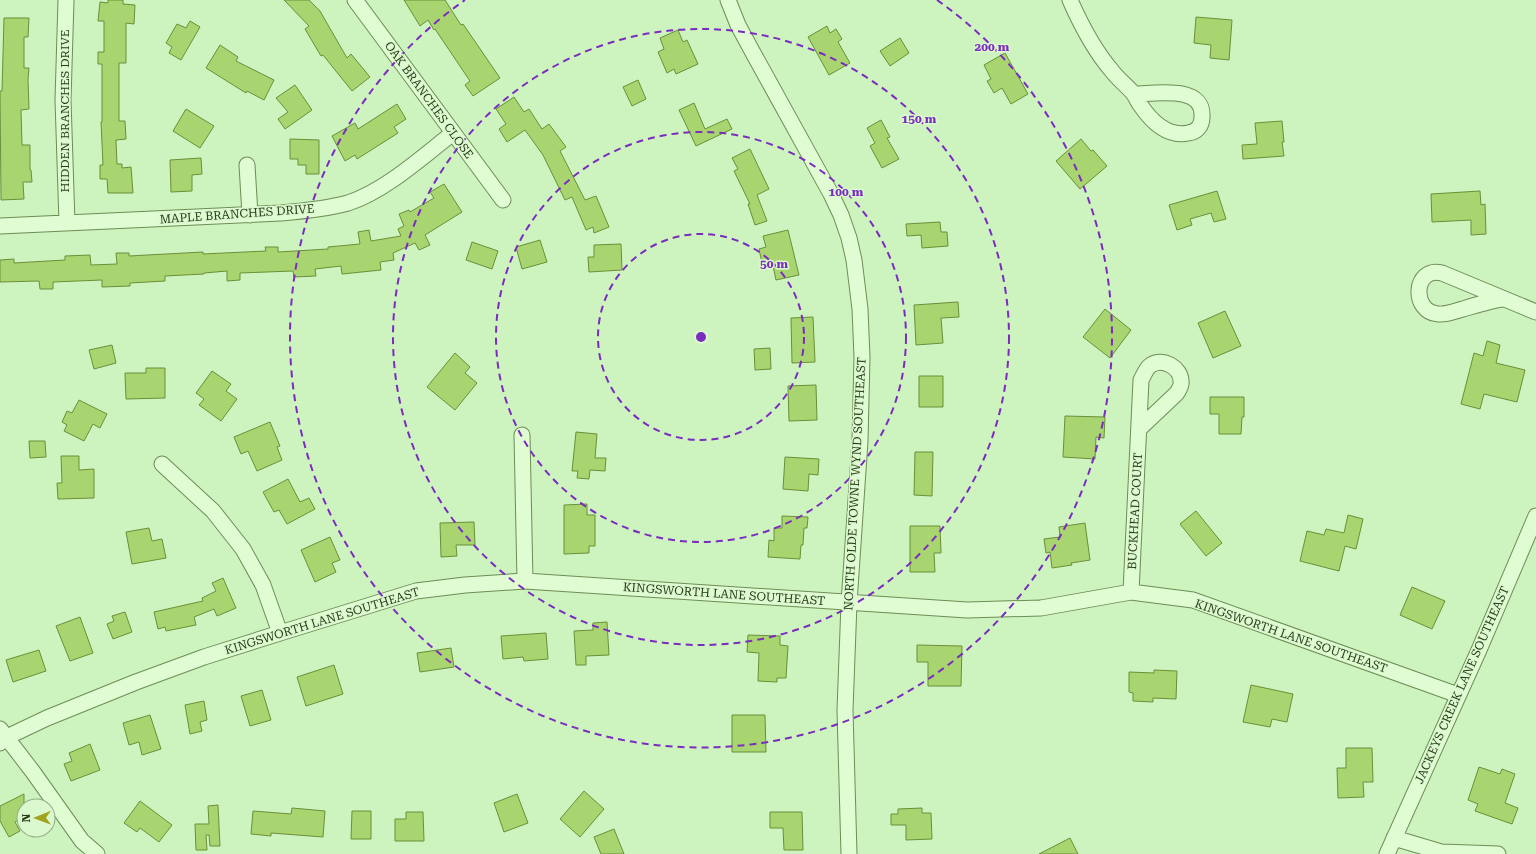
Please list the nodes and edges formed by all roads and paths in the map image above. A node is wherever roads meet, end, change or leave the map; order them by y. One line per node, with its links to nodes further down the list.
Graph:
1 (66, 0): 10 (street, HIDDEN BRANCHES DRIVE)
2 (355, 0): 6 (street, OAK BRANCHES CLOSE)
3 (728, 0): 20 (street, NORTH OLDE TOWNE WYND SOUTHEAST)
4 (1070, 0): 5 (street)
5 (1134, 94)
6 (453, 133): 8 (street, OAK BRANCHES CLOSE); 9 (street, MAPLE BRANCHES DRIVE)
7 (247, 165): 9 (street)
8 (503, 200)
9 (250, 215): 10 (street, MAPLE BRANCHES DRIVE)
10 (67, 223): 11 (street, MAPLE BRANCHES DRIVE)
11 (0, 226)
12 (1502, 299): 12 (street); 13 (street)
13 (1536, 312)
14 (1139, 430): 19 (street, BUCKHEAD COURT)
15 (522, 435): 18 (street)
16 (162, 464): 21 (street)
17 (1536, 516): 22 (street, JACKEYS CREEK LANE SOUTHEAST)
18 (525, 581): 20 (street, KINGSWORTH LANE SOUTHEAST); 21 (street, KINGSWORTH LANE SOUTHEAST)
19 (1131, 592): 20 (street, KINGSWORTH LANE SOUTHEAST); 22 (street, KINGSWORTH LANE SOUTHEAST)
20 (849, 603): 26 (street, NORTH OLDE TOWNE WYND SOUTHEAST)
21 (280, 632): 23 (street, KINGSWORTH LANE SOUTHEAST)
22 (1458, 695): 24 (street, JACKEYS CREEK LANE SOUTHEAST)
23 (2, 736): 25 (street)
24 (1394, 838): 27 (street, JACKEYS CREEK LANE SOUTHEAST); 28 (street)
25 (97, 854)
26 (849, 854)
27 (1387, 854)
28 (1451, 854): 29 (street)
29 (1498, 854)

